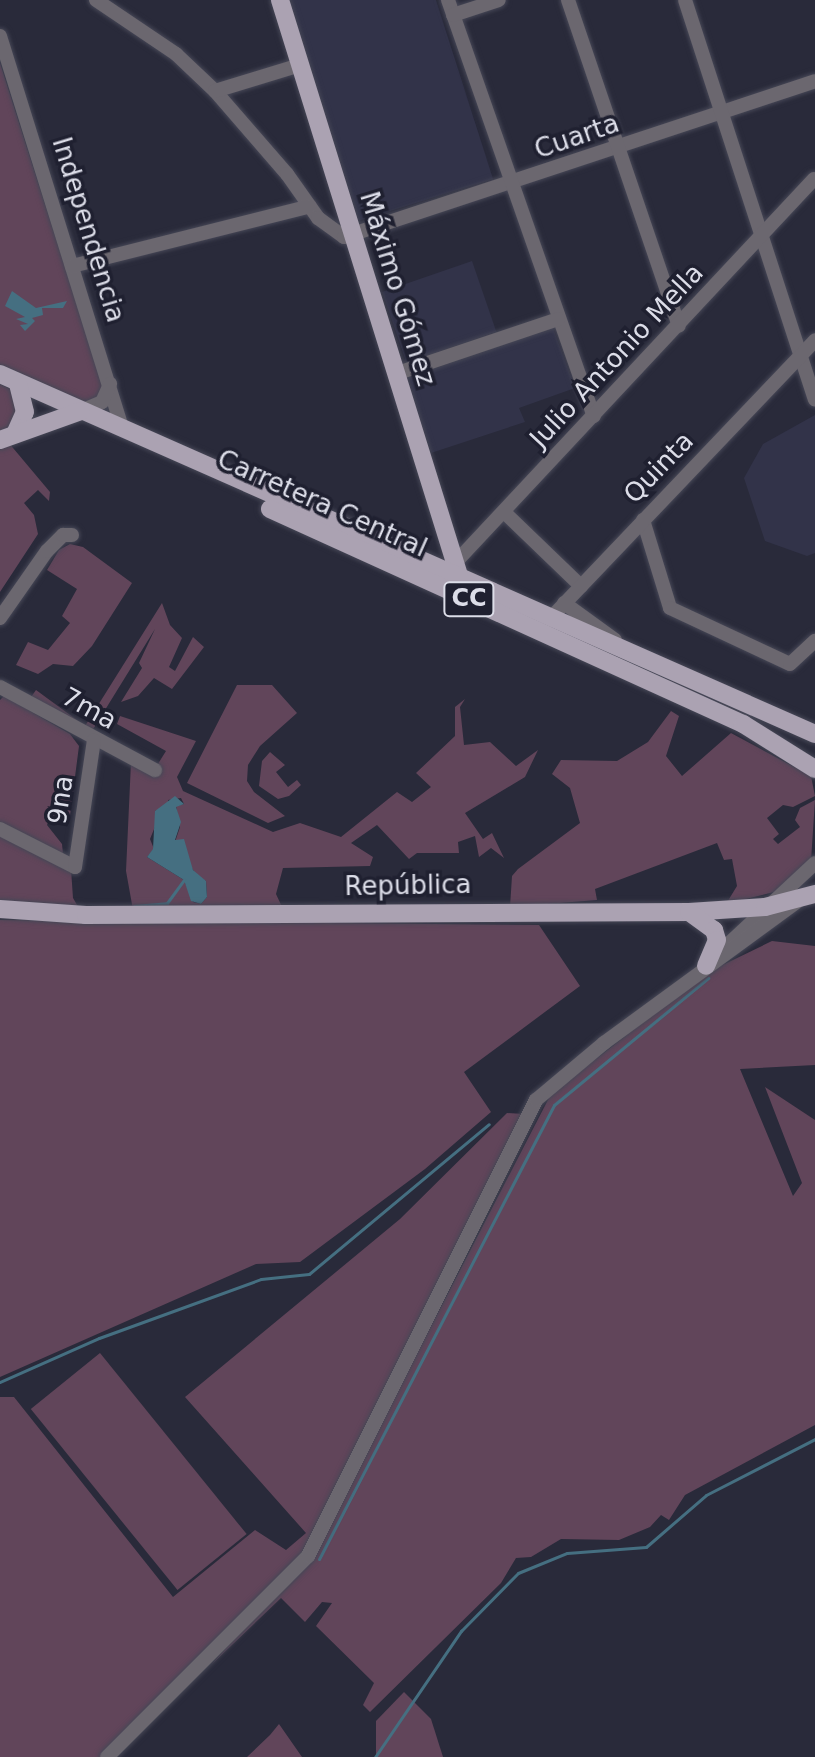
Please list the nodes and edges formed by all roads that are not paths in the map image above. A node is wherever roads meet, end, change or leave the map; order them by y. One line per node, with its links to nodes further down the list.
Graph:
1 (96, 0): 10 (street)
2 (280, 0): 8 (main road, Máximo Gómez)
3 (499, 0): 6 (street)
4 (568, 0): 12 (street)
5 (685, 0): 11 (street)
6 (450, 7): 14 (street)
7 (0, 36): 18 (street, Independencia)
8 (300, 65): 10 (street); 17 (main road, Máximo Gómez)
9 (815, 81): 11 (street, Cuarta)
10 (215, 91): 15 (street)
11 (722, 114): 12 (street, Cuarta); 16 (street)
12 (619, 148): 14 (street, Cuarta); 20 (street)
13 (814, 179): 16 (street, Julio Antonio Mella)
14 (511, 185): 17 (street, Cuarta); 19 (street)
15 (310, 206): 17 (street); 18 (street)
16 (761, 235): 20 (street, Julio Antonio Mella); 22 (street)
17 (354, 236): 24 (main road, Máximo Gómez)
18 (72, 266): 26 (street, Independencia)
19 (558, 319): 24 (street); 29 (street)
20 (679, 326): 29 (street, Julio Antonio Mella)
21 (815, 340): 22 (street, Quinta)
22 (800, 355): 27 (street); 33 (street, Quinta)
23 (0, 374): 25 (main road, CC)
24 (395, 374): 35 (main road, Máximo Gómez)
25 (18, 384): 28 (main road, CC); 31 (main road)
26 (110, 384): 28 (street); 30 (street, Independencia)
27 (815, 399)
28 (72, 414): 30 (main road, Carretera Central / CC); 31 (main road)
29 (594, 416): 32 (street, Julio Antonio Mella)
30 (120, 434): 36 (main road, Carretera Central / CC); 37 (main road, Carretera Central / CC)
31 (7, 437)
32 (504, 512): 37 (street, Julio Antonio Mella); 38 (street)
33 (643, 520): 38 (street, Quinta); 42 (street)
34 (72, 535): 40 (street)
35 (448, 545): 36 (main road); 37 (main road, Máximo Gómez)
36 (429, 567): 37 (main road, Carretera Central / CC)
37 (456, 580): 41 (main road, Carretera Central / CC)
38 (581, 586): 39 (street, Quinta)
39 (564, 603): 41 (street, Quinta); 43 (street)
40 (0, 618)
41 (544, 625): 43 (main road, Carretera Central / CC); 47 (main road, Carretera Central / CC)
42 (815, 641)
43 (642, 661): 45 (main road, Carretera Central / CC)
44 (0, 687): 46 (street, 7ma)
45 (815, 734)
46 (94, 740): 48 (street, 7ma); 49 (street, 9na)
47 (815, 769)
48 (155, 770)
49 (0, 829)
50 (815, 863): 52 (street)
51 (807, 897): 52 (main road, República); 55 (street)
52 (765, 907): 54 (main road, República); 55 (street)
53 (0, 909): 54 (main road, República)
54 (689, 912): 55 (main road)
55 (706, 966): 56 (street)
56 (107, 1757)

